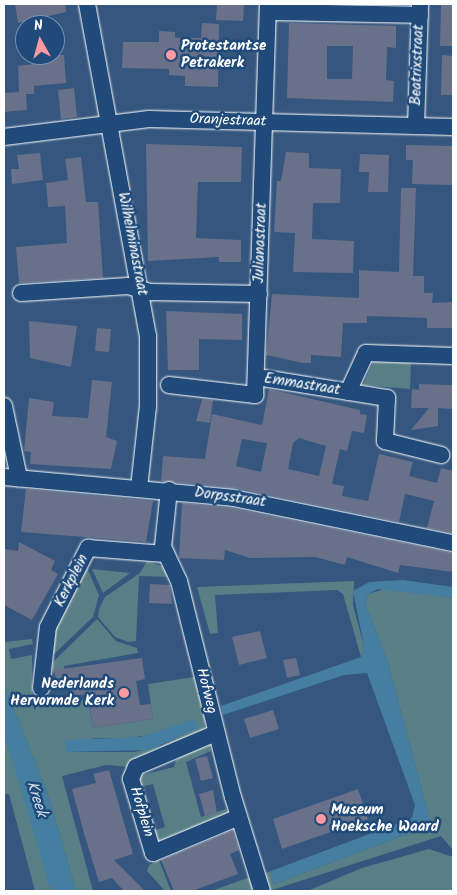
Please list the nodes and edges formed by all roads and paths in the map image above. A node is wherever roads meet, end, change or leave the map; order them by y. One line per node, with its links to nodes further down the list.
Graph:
1 (86, 4): 6 (street, Wilhelminastraat)
2 (268, 8): 3 (street); 4 (street, Julianastraat)
3 (420, 10): 5 (street, Beatrixstraat)
4 (264, 122): 5 (street, Oranjestraat); 6 (street, Oranjestraat); 11 (street, Julianastraat)
5 (416, 126): 7 (street, Oranjestraat)
6 (110, 127): 8 (street, Oranjestraat); 9 (street, Wilhelminastraat)
7 (453, 127)
8 (4, 136)
9 (141, 289): 10 (street); 11 (street); 19 (street, Wilhelminastraat)
10 (21, 294)
11 (259, 294): 13 (street, Julianastraat)
12 (453, 356): 15 (street, Emmastraat)
13 (257, 377): 14 (street, Julianastraat); 15 (street, Emmastraat)
14 (169, 385)
15 (348, 392): 17 (street, Emmastraat)
16 (4, 406): 18 (street)
17 (441, 455)
18 (11, 478): 19 (street, Dorpsstraat)
19 (140, 487): 20 (street, Dorpsstraat)
20 (169, 490): 21 (street, Dorpsstraat); 22 (street, Hofweg)
21 (453, 543)
22 (166, 554): 23 (street, Kerkplein); 24 (street, Hofweg)
23 (41, 688)
24 (216, 733): 25 (street, Hofweg); 25 (street, Hofplein)
25 (239, 817): 26 (street, Hofweg)
26 (262, 891)

